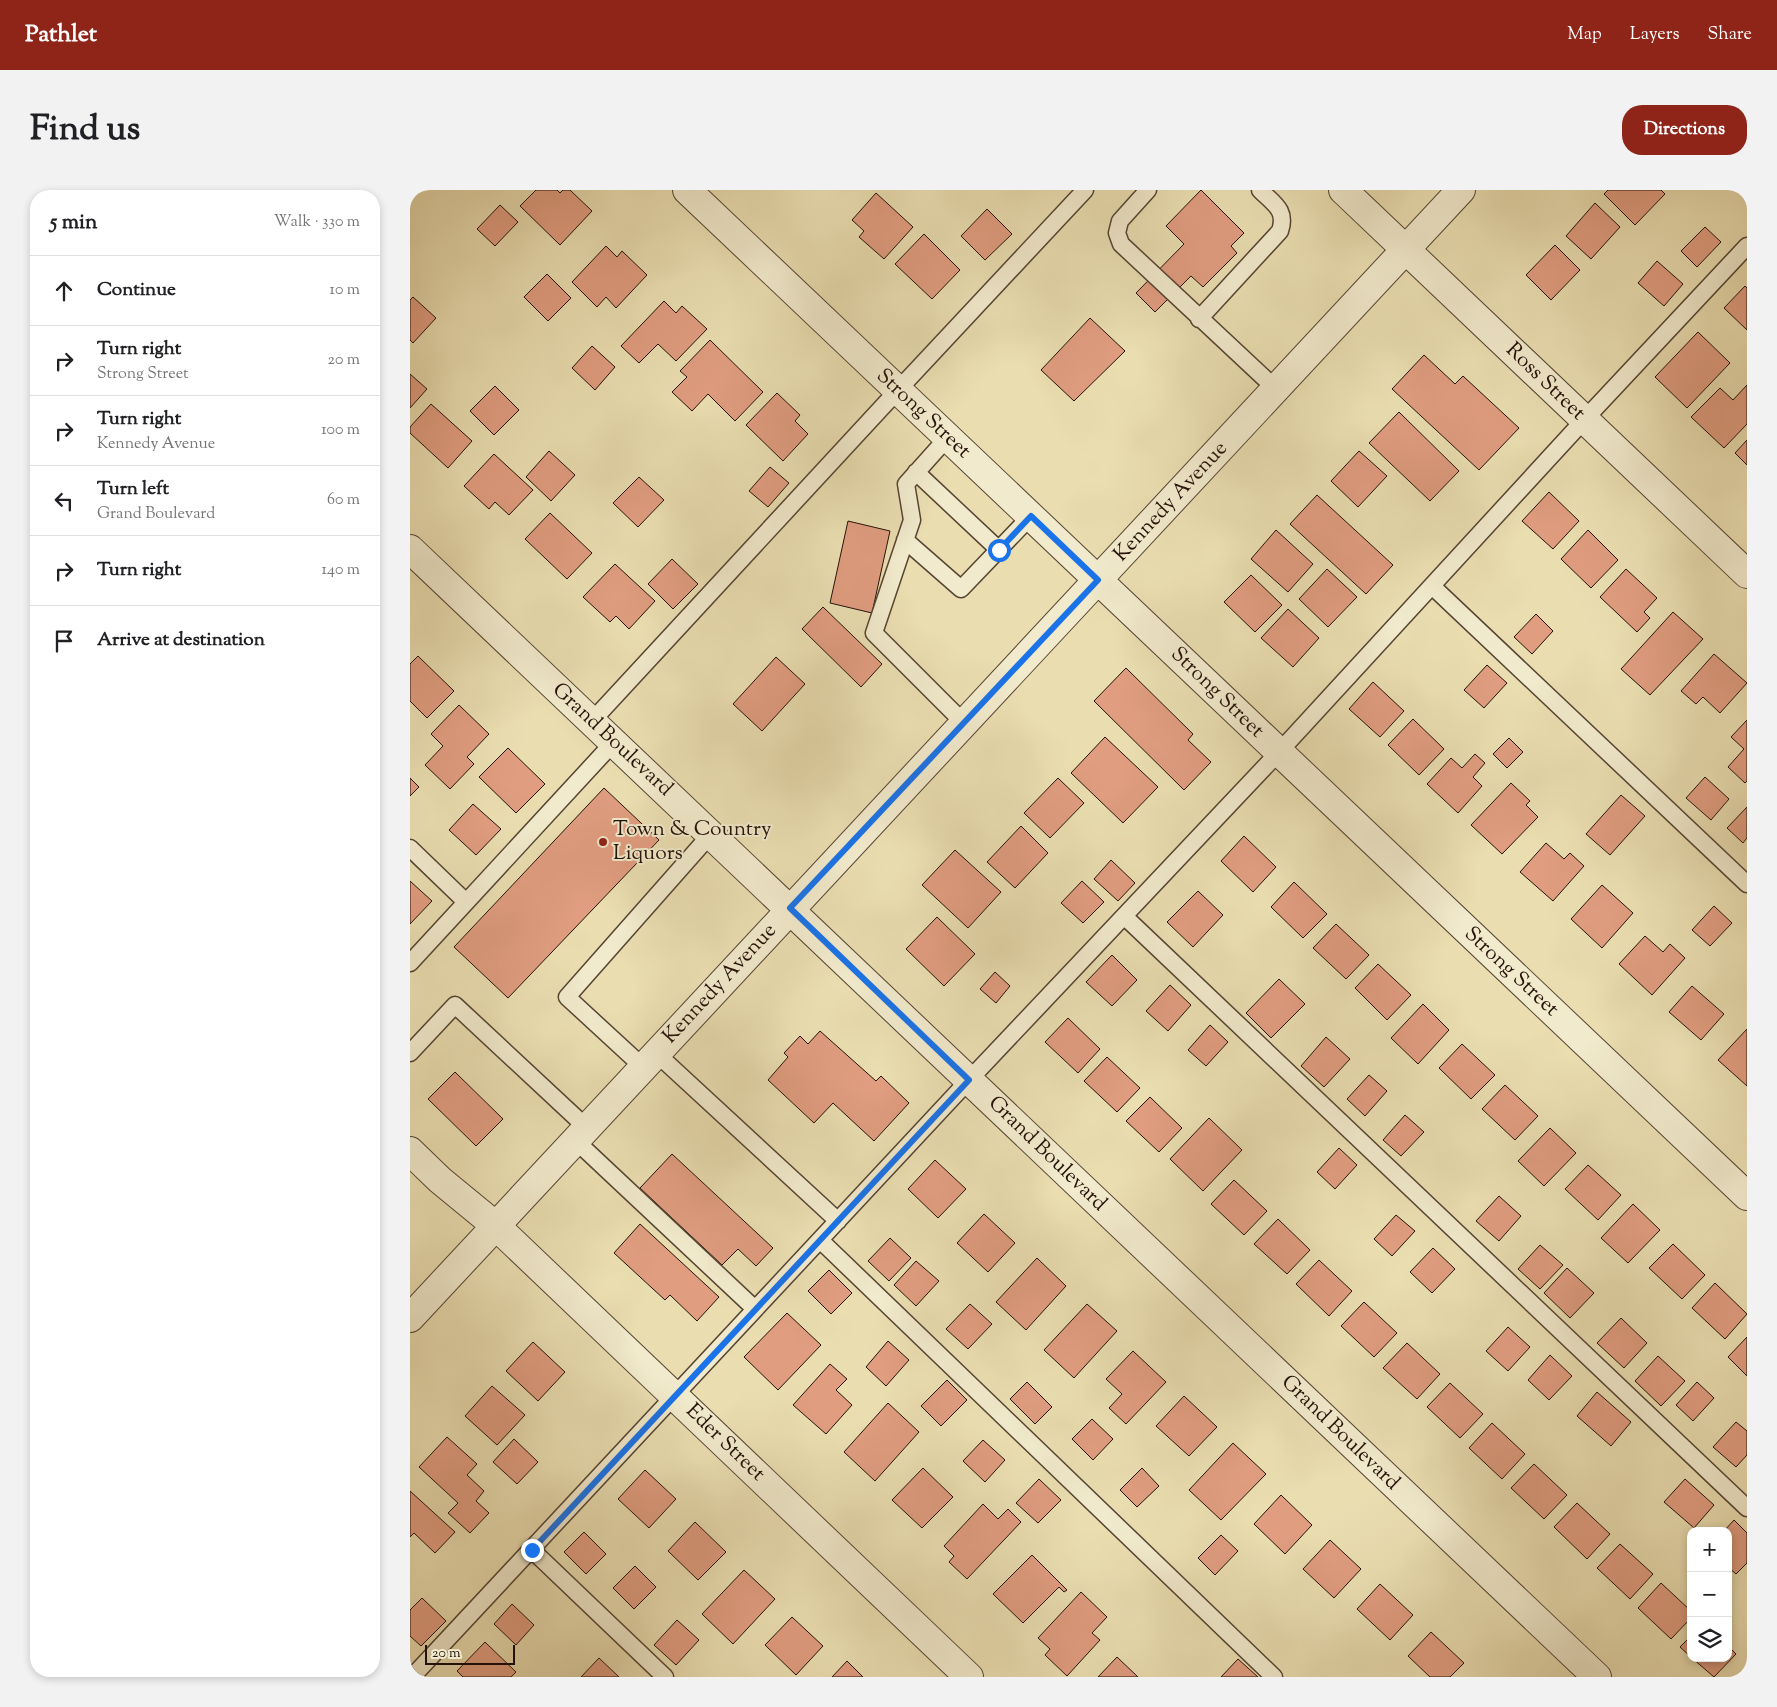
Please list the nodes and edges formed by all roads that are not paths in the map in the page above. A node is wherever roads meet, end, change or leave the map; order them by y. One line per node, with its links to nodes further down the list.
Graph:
1 (688, 190): 10 (street, Strong Street)
2 (1085, 190): 10 (lane)
3 (1148, 190): 9 (lane)
4 (1260, 190): 9 (lane)
5 (1343, 190): 7 (street, Ross Street)
6 (1461, 190): 7 (street, Kennedy Avenue)
7 (1406, 249): 11 (street, Kennedy Avenue); 12 (street, Ross Street)
8 (1744, 257): 12 (lane)
9 (1199, 319): 11 (lane)
10 (898, 390): 13 (street, Strong Street); 22 (lane)
11 (1276, 390): 20 (street, Kennedy Avenue)
12 (1585, 420): 19 (street, Ross Street); 21 (lane)
13 (948, 437): 14 (lane); 15 (street, Strong Street)
14 (916, 472): 16 (lane); 18 (lane)
15 (1031, 516): 18 (lane); 20 (street, Strong Street)
16 (905, 540): 18 (lane); 23 (lane)
17 (410, 548): 22 (street, Grand Boulevard)
18 (999, 550)
19 (1747, 574)
20 (1098, 580): 23 (street, Kennedy Avenue); 25 (street, Strong Street)
21 (1432, 586): 25 (lane); 28 (lane)
22 (592, 721): 24 (street, Grand Boulevard)
23 (964, 723): 30 (street, Kennedy Avenue)
24 (614, 742): 26 (street, Grand Boulevard); 29 (lane)
25 (1279, 752): 31 (lane); 38 (street, Strong Street)
26 (711, 834): 30 (street, Grand Boulevard); 34 (lane)
27 (410, 848): 29 (lane)
28 (1747, 884)
29 (466, 902): 32 (lane)
30 (790, 908): 34 (street, Kennedy Avenue); 35 (street, Grand Boulevard)
31 (1124, 916): 35 (lane); 45 (lane)
32 (410, 962)
33 (410, 1054): 36 (lane)
34 (650, 1060): 36 (street, Kennedy Avenue); 39 (lane)
35 (969, 1080): 39 (lane); 51 (street, Grand Boulevard)
36 (581, 1134): 40 (street, Kennedy Avenue); 42 (lane)
37 (410, 1152): 40 (street, Eder Street)
38 (1747, 1196)
39 (838, 1221): 41 (lane)
40 (496, 1226): 43 (street, Kennedy Avenue); 44 (street, Eder Street)
41 (820, 1240): 42 (lane); 50 (lane)
42 (755, 1309): 44 (lane)
43 (410, 1318)
44 (676, 1396): 46 (lane); 49 (street, Eder Street)
45 (1747, 1508)
46 (532, 1550): 47 (lane); 48 (lane)
47 (412, 1677)
48 (665, 1677)
49 (970, 1677)
50 (1274, 1677)
51 (1597, 1677)

